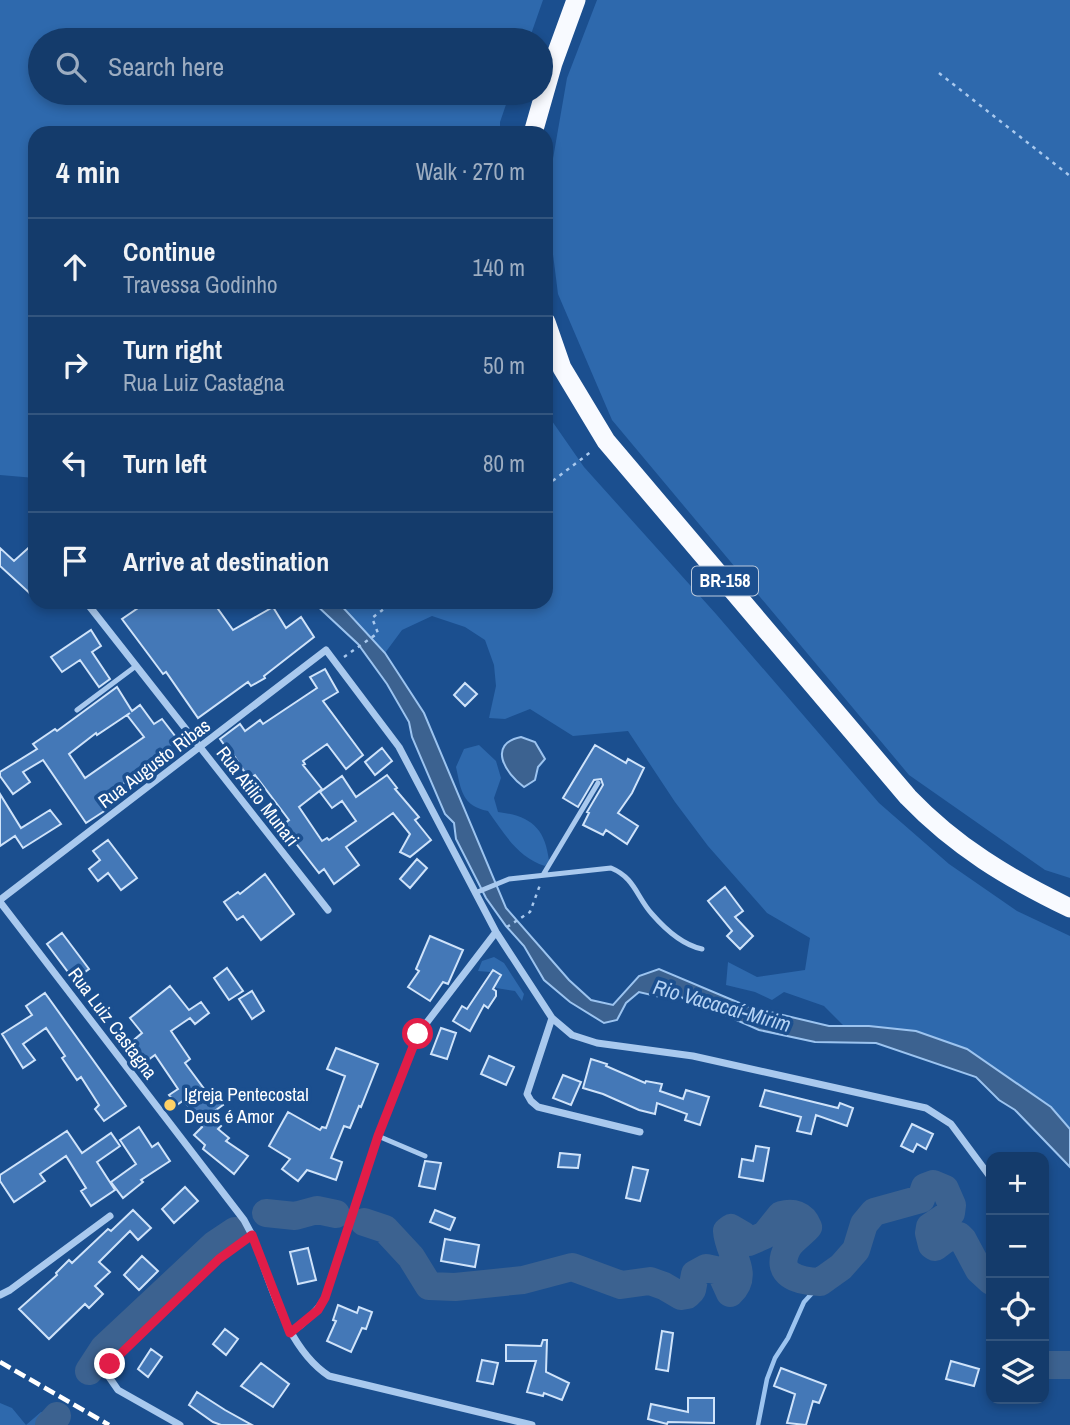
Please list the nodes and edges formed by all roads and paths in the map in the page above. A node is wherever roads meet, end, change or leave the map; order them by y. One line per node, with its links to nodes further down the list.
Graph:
1 (576, 0): 2 (highway)
2 (553, 64)
3 (939, 73): 6 (path)
4 (541, 105): 5 (highway)
5 (535, 126)
6 (1070, 176)
7 (553, 342): 8 (highway, BR-158)
8 (606, 441): 9 (path); 20 (highway, BR-158)
9 (553, 481)
10 (91, 609): 13 (street, Rua Atilio Munari)
11 (384, 609): 12 (path)
12 (351, 652)
13 (136, 666): 14 (lane); 15 (street, Rua Atilio Munari)
14 (77, 710)
15 (200, 747): 18 (street, Rua Augusto Ribas); 19 (street, Rua Augusto Ribas); 21 (street, Rua Atilio Munari)
16 (598, 783): 17 (lane)
17 (543, 875): 18 (lane); 22 (path); 23 (lane)
18 (475, 893): 22 (street)
19 (0, 901): 30 (street, Rua Luiz Castagna)
20 (1070, 908)
21 (328, 910)
22 (499, 931): 24 (street); 26 (street)
23 (702, 949)
24 (552, 1018): 25 (street); 28 (street)
25 (639, 1132)
26 (378, 1136): 27 (lane); 32 (street)
27 (425, 1156)
28 (986, 1171)
29 (110, 1216): 31 (street)
30 (252, 1235): 32 (street, Rua Luiz Castagna); 33 (street)
31 (0, 1295)
32 (290, 1333): 34 (street, Rua Luiz Castagna)
33 (180, 1425)
34 (532, 1425)

